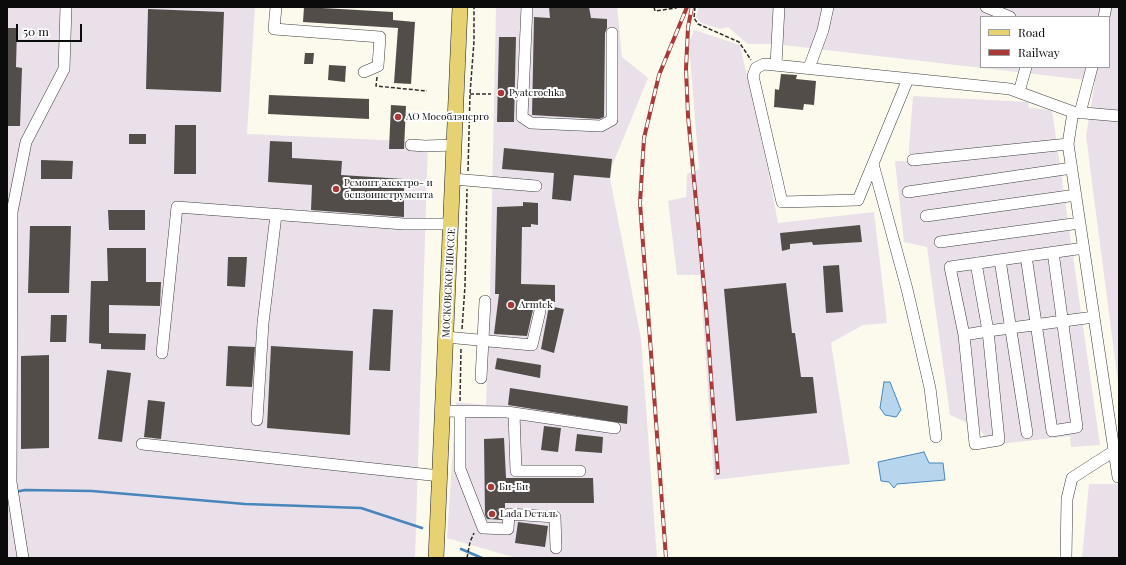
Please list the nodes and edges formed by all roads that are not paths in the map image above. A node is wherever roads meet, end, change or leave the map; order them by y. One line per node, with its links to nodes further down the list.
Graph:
1 (66, 7): 64 (lane)
2 (276, 7): 14 (lane)
3 (460, 7): 21 (main road, МОСКОВСКОЕ ШОССЕ)
4 (527, 7): 9 (lane)
5 (779, 7): 10 (lane)
6 (828, 7): 11 (lane)
7 (986, 7): 8 (lane)
8 (1008, 16)
9 (612, 33)
10 (776, 65): 11 (lane); 23 (lane)
11 (809, 68): 15 (lane)
12 (1026, 68): 16 (lane)
13 (1092, 68): 17 (lane)
14 (364, 72)
15 (908, 79): 16 (lane); 23 (lane)
16 (1018, 92): 17 (lane)
17 (1077, 113): 18 (lane); 19 (lane)
18 (1119, 116)
19 (1068, 144): 22 (lane); 24 (lane)
20 (411, 145): 21 (lane)
21 (454, 145): 25 (main road, МОСКОВСКОЕ ШОССЕ)
22 (913, 160)
23 (873, 164): 57 (lane)
24 (1072, 168): 27 (lane); 28 (lane)
25 (460, 179): 26 (lane); 32 (main road, МОСКОВСКОЕ ШОССЕ)
26 (536, 186)
27 (908, 192)
28 (1076, 195): 30 (lane); 31 (lane)
29 (276, 215): 32 (lane); 49 (lane); 54 (lane)
30 (926, 216)
31 (1080, 223): 33 (lane); 34 (lane)
32 (451, 224): 47 (main road, МОСКОВСКОЕ ШОССЕ)
33 (940, 242)
34 (1084, 248): 35 (lane); 41 (lane)
35 (1052, 252): 36 (lane); 42 (lane)
36 (1026, 256): 37 (lane); 43 (lane)
37 (1000, 260): 38 (lane); 44 (lane)
38 (976, 264): 45 (lane); 46 (lane)
39 (485, 302): 48 (lane)
40 (540, 312): 48 (lane)
41 (1094, 317): 42 (lane); 59 (lane)
42 (1062, 321): 43 (lane); 43 (lane)
43 (1036, 325): 44 (lane)
44 (1012, 328): 45 (lane); 56 (lane)
45 (988, 331): 46 (lane); 46 (lane)
46 (964, 335)
47 (446, 338): 48 (lane); 51 (main road, МОСКОВСКОЕ ШОССЕ)
48 (483, 341): 50 (lane)
49 (162, 353)
50 (481, 378)
51 (443, 411): 52 (lane); 61 (main road, МОСКОВСКОЕ ШОССЕ)
52 (460, 411): 53 (lane); 63 (lane)
53 (514, 413): 55 (lane); 60 (lane)
54 (257, 420)
55 (615, 428)
56 (1027, 433)
57 (936, 437)
58 (142, 444): 61 (lane)
59 (1114, 451): 62 (lane); 66 (lane)
60 (580, 471)
61 (440, 476): 65 (main road, МОСКОВСКОЕ ШОССЕ)
62 (1118, 477)
63 (556, 548)
64 (23, 558)
65 (436, 558)
66 (1066, 558)

